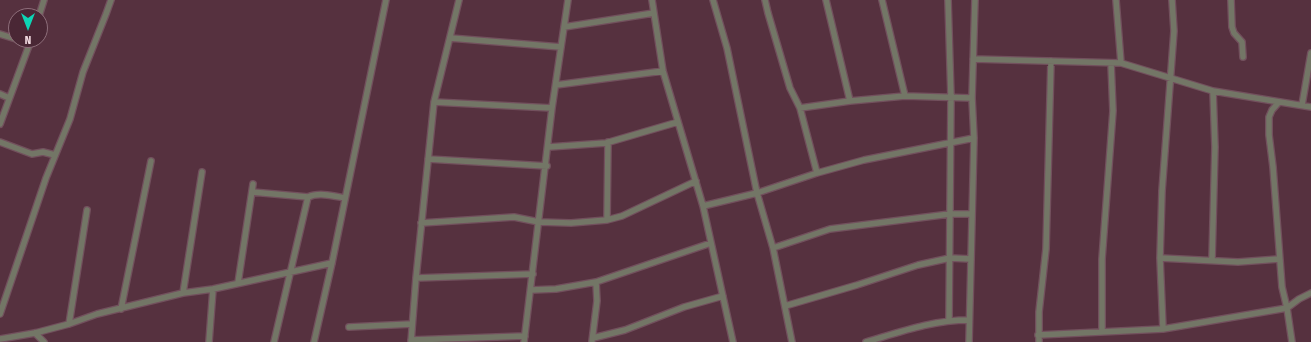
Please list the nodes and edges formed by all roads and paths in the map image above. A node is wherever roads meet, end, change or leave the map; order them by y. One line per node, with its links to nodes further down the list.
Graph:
1 (111, 0): 51 (street)
2 (386, 0): 62 (street)
3 (459, 0): 17 (street)
4 (568, 0): 16 (street)
5 (652, 0): 15 (street)
6 (713, 0): 60 (street)
7 (766, 0): 42 (street)
8 (826, 0): 35 (street)
9 (882, 0): 31 (street)
10 (948, 0): 32 (street)
11 (975, 0): 22 (street)
12 (1116, 0): 25 (street)
13 (1172, 0): 27 (street)
14 (1231, 0): 21 (street)
15 (654, 13): 16 (street); 26 (street)
16 (564, 27): 18 (street)
17 (450, 38): 18 (street); 36 (street)
18 (561, 47): 28 (street)
19 (28, 48): 33 (street)
20 (1311, 53): 39 (street)
21 (1243, 57)
22 (973, 59): 23 (street); 34 (street)
23 (1051, 61): 24 (street); 101 (street)
24 (1111, 63): 25 (street); 99 (street)
25 (1121, 63): 27 (street)
26 (664, 71): 28 (street); 44 (street)
27 (1171, 78): 29 (street); 73 (street)
28 (556, 84): 41 (street)
29 (1213, 91): 37 (street); 76 (street)
30 (0, 94): 33 (street)
31 (905, 96): 32 (street); 35 (street)
32 (951, 97): 34 (street); 49 (street)
33 (9, 98): 43 (street)
34 (972, 98): 46 (street)
35 (850, 101): 42 (street)
36 (434, 102): 41 (street); 52 (street)
37 (1279, 102): 39 (street); 75 (street)
38 (0, 104): 43 (street)
39 (1302, 105): 40 (street)
40 (1311, 106)
41 (552, 108): 50 (street)
42 (800, 108): 56 (street)
43 (5, 109): 45 (street)
44 (678, 122): 48 (street); 57 (street)
45 (0, 124)
46 (974, 138): 49 (street); 66 (street)
47 (0, 142): 51 (street)
48 (608, 142): 50 (street); 67 (street)
49 (950, 142): 56 (street); 65 (street)
50 (549, 147): 54 (street)
51 (55, 155): 88 (street)
52 (428, 159): 54 (street); 69 (street)
53 (151, 162): 91 (street)
54 (546, 166): 68 (street)
55 (202, 172): 85 (street)
56 (817, 173): 60 (street)
57 (696, 181): 63 (street); 67 (street)
58 (253, 184): 59 (street)
59 (252, 192): 61 (street); 82 (street)
60 (757, 193): 63 (street); 71 (street)
61 (308, 197): 62 (street); 78 (street)
62 (345, 198): 77 (street)
63 (703, 206): 70 (street)
64 (87, 210): 95 (street)
65 (950, 214): 66 (street); 71 (street); 72 (street)
66 (972, 214): 74 (street)
67 (607, 220): 68 (street)
68 (539, 222): 69 (street); 79 (street)
69 (421, 223): 80 (street)
70 (711, 243): 81 (street); 87 (street)
71 (773, 248): 89 (street)
72 (950, 258): 74 (street); 89 (street); 93 (street)
73 (1160, 258): 76 (street); 98 (street)
74 (970, 259): 94 (street)
75 (1280, 259): 76 (street); 90 (street)
76 (1212, 260)
77 (332, 262): 78 (street); 109 (street)
78 (292, 271): 82 (street); 108 (street)
79 (533, 274): 80 (street); 84 (street)
80 (416, 278): 96 (street)
81 (596, 282): 84 (street); 104 (street)
82 (238, 283): 83 (street)
83 (213, 289): 85 (street); 107 (street)
84 (531, 290): 103 (street)
85 (183, 293): 91 (street)
86 (1311, 293): 90 (street)
87 (723, 296): 104 (street); 110 (street)
88 (2, 300): 92 (street)
89 (785, 306): 111 (street)
90 (1287, 308): 98 (street); 115 (street)
91 (121, 309): 95 (street)
92 (0, 314)
93 (949, 320): 94 (street); 112 (street)
94 (969, 320): 113 (street)
95 (69, 324): 100 (street)
96 (412, 324): 97 (street); 105 (street)
97 (349, 327)
98 (1164, 328): 99 (street)
99 (1102, 332): 101 (street)
100 (35, 333): 102 (street); 106 (street)
101 (1038, 335): 114 (street)
102 (0, 339)
103 (524, 339): 105 (street)
104 (593, 340)
105 (411, 341)
106 (44, 342)
107 (209, 342)
108 (274, 342)
109 (314, 342)
110 (733, 342)
111 (792, 342)
112 (866, 342)
113 (969, 342)
114 (1038, 342)
115 (1292, 342)

